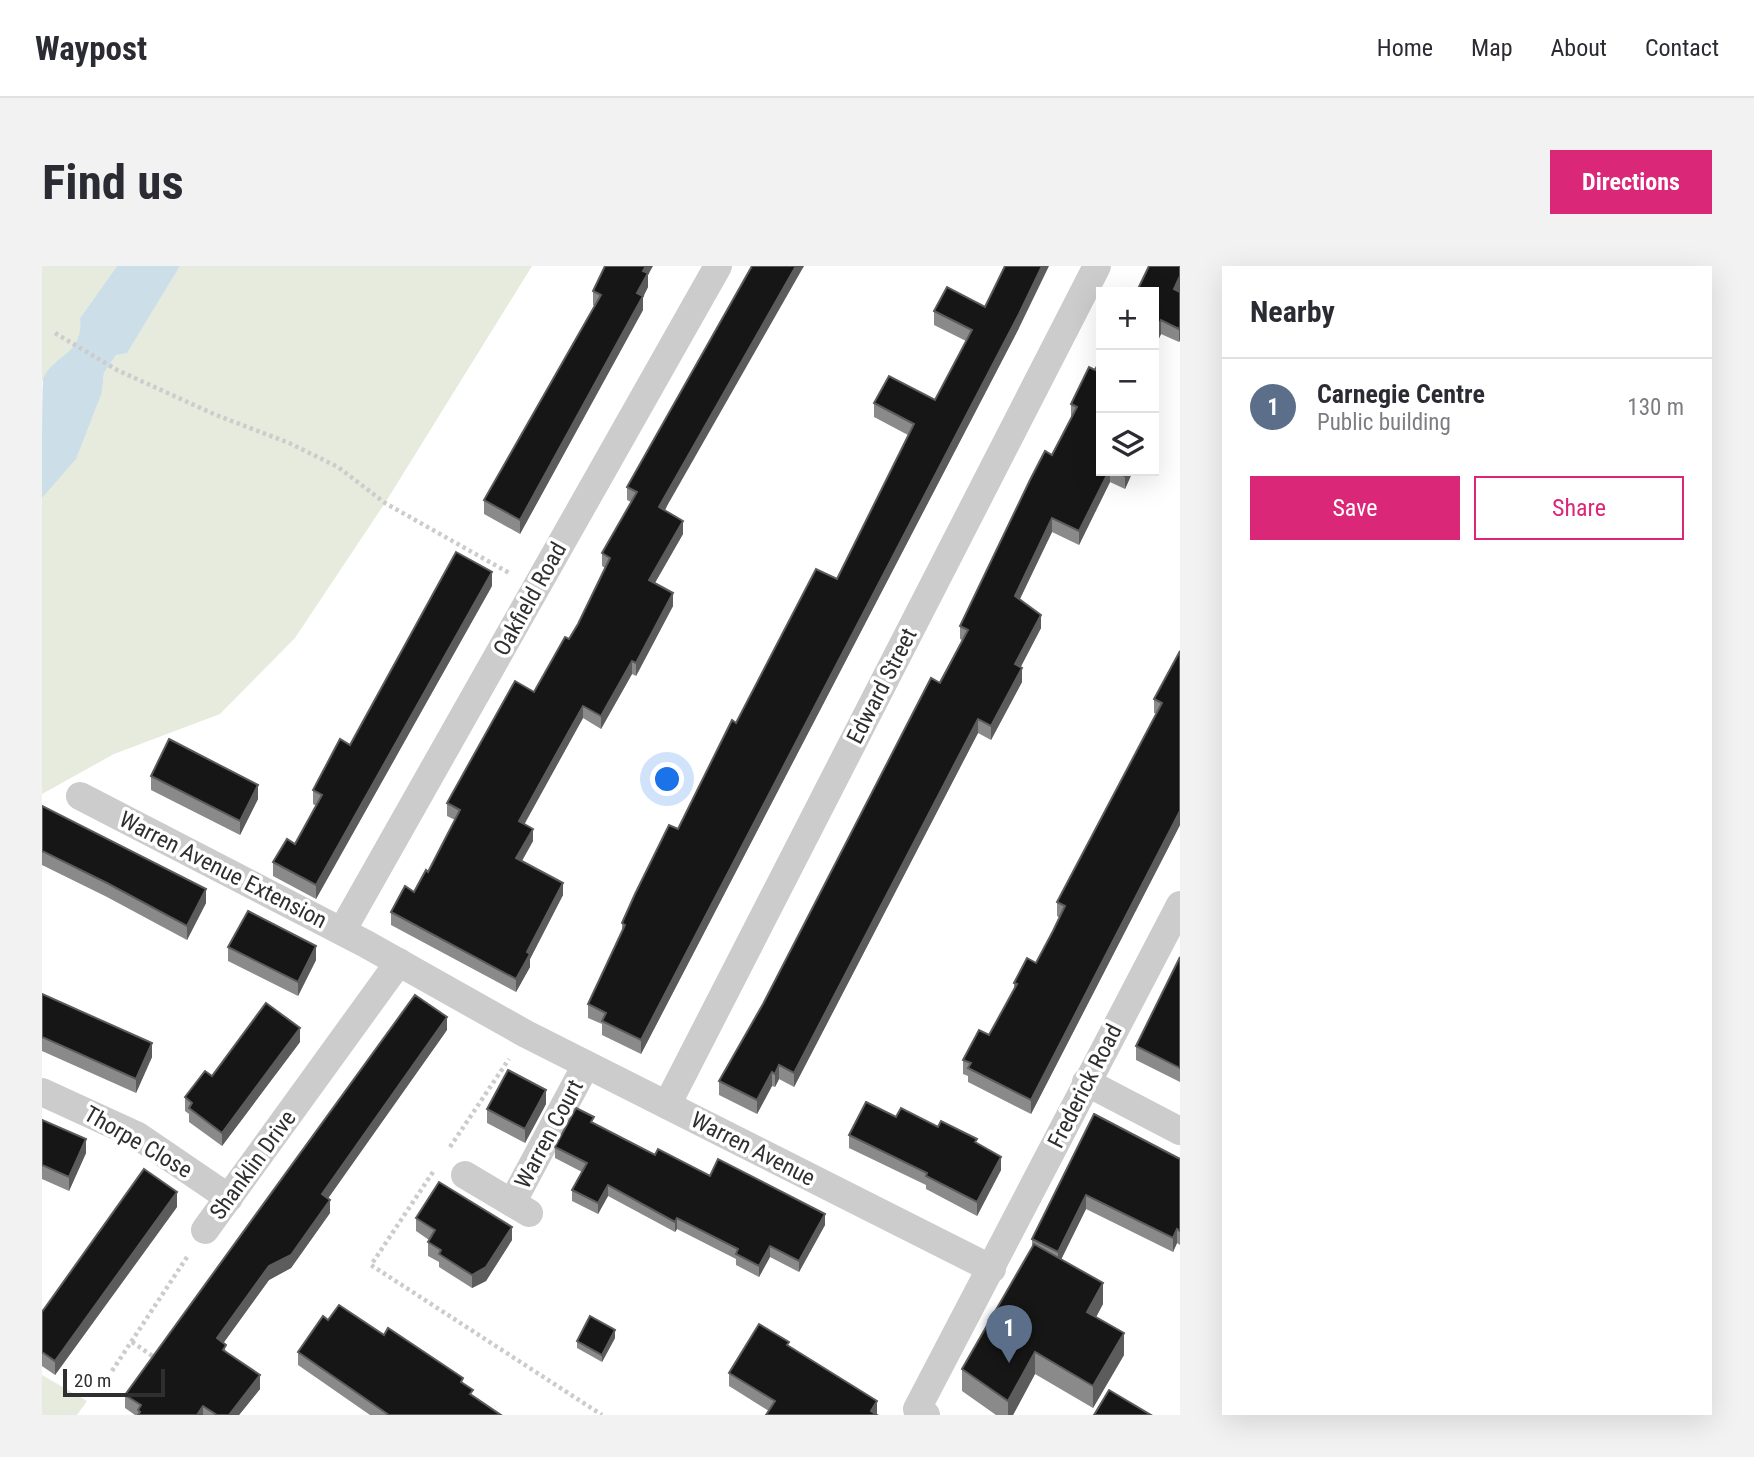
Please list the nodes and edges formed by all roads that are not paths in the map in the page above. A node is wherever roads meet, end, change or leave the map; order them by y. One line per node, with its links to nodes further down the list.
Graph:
1 (718, 266): 5 (street, Oakfield Road)
2 (1097, 266): 10 (street, Edward Street)
3 (79, 796): 5 (street, Warren Avenue Extension)
4 (1180, 905): 8 (street, Frederick Road)
5 (354, 938): 6 (street, Warren Avenue)
6 (399, 962): 7 (street, Warren Avenue); 13 (street, Shanklin Drive)
7 (586, 1065): 10 (street, Warren Avenue); 12 (street, Warren Court)
8 (1086, 1082): 11 (street); 15 (street, Frederick Road)
9 (42, 1092): 13 (street, Thorpe Close)
10 (667, 1105): 15 (street, Warren Avenue)
11 (1180, 1131)
12 (453, 1168)
13 (229, 1198): 14 (street, Shanklin Drive)
14 (205, 1230)
15 (992, 1269): 16 (street)
16 (926, 1415)

